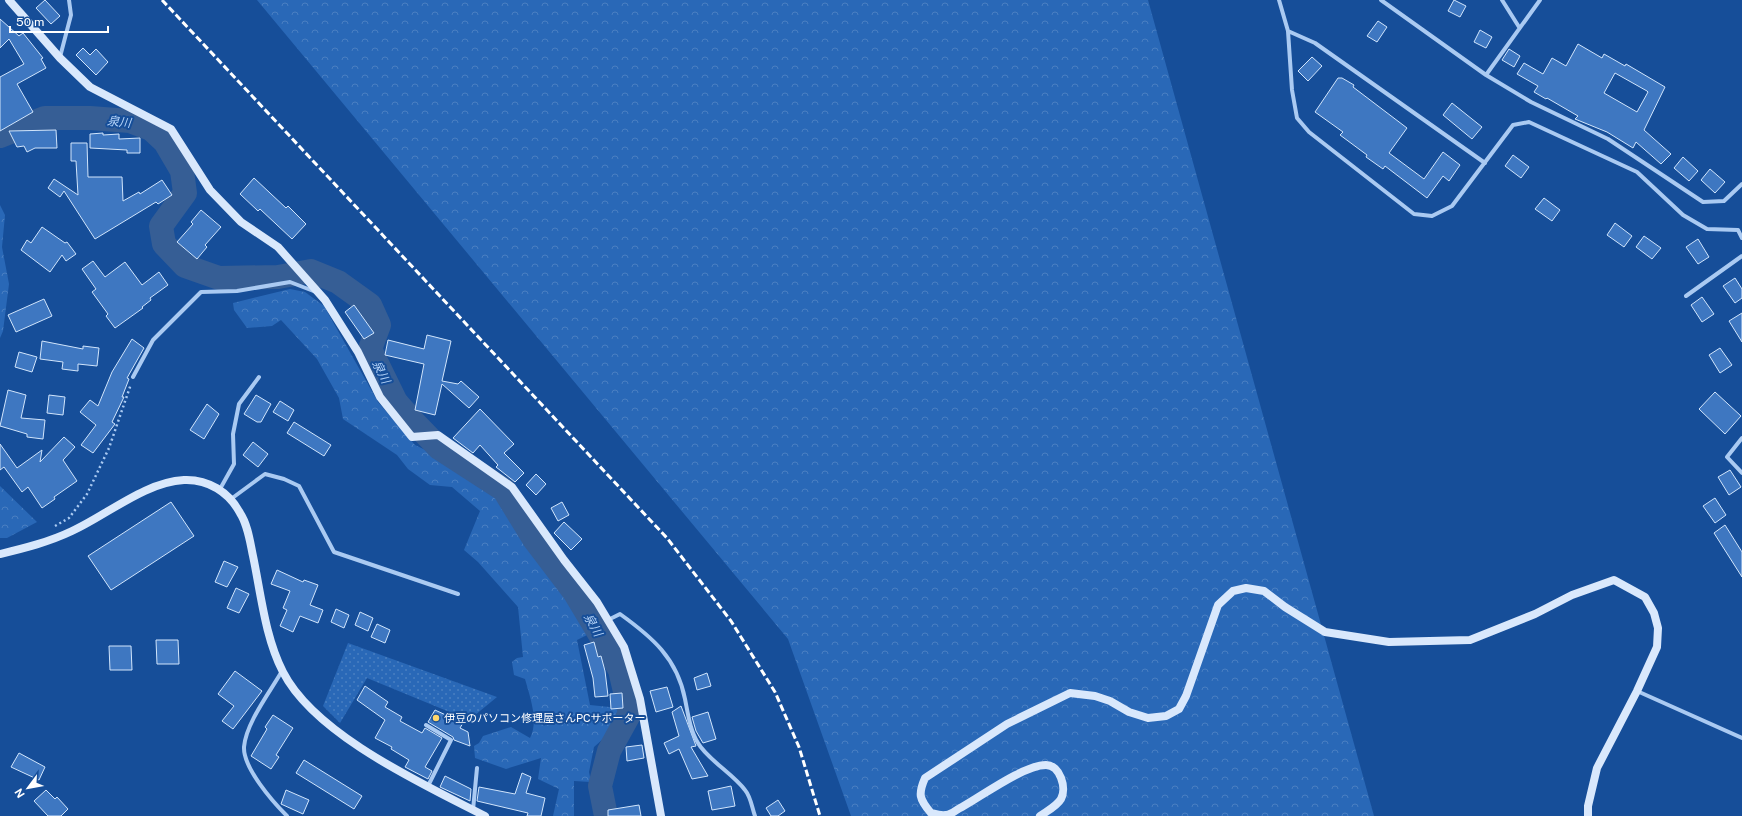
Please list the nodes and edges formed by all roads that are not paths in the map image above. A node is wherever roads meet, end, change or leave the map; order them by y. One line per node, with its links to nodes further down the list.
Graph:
1 (9, 0): 9 (street)
2 (69, 0): 9 (street)
3 (1279, 0): 8 (street)
4 (1381, 0): 10 (street)
5 (1502, 0): 7 (street)
6 (1540, 0): 7 (street)
7 (1519, 27): 10 (street)
8 (1288, 31): 11 (street); 11 (street)
9 (60, 58): 16 (street)
10 (1486, 75): 13 (street)
11 (1485, 163): 14 (street)
12 (1742, 184): 13 (street)
13 (1740, 189)
14 (1742, 238)
15 (1742, 256): 17 (street)
16 (321, 294): 18 (street); 26 (street)
17 (1686, 296)
18 (133, 377)
19 (259, 377): 22 (street)
20 (1742, 438): 21 (street)
21 (1742, 473)
22 (220, 489): 23 (street); 24 (street)
23 (231, 499): 25 (street); 27 (street)
24 (0, 554)
25 (458, 594)
26 (608, 620): 36 (street); 37 (street)
27 (283, 671): 32 (street); 34 (street)
28 (1637, 691): 30 (street); 38 (street); 39 (street)
29 (426, 725): 32 (street)
30 (1742, 738)
31 (477, 768): 33 (street)
32 (428, 786): 33 (street)
33 (473, 810): 35 (street)
34 (287, 816)
35 (485, 816)
36 (661, 816)
37 (755, 816)
38 (1040, 816)
39 (1588, 816)

